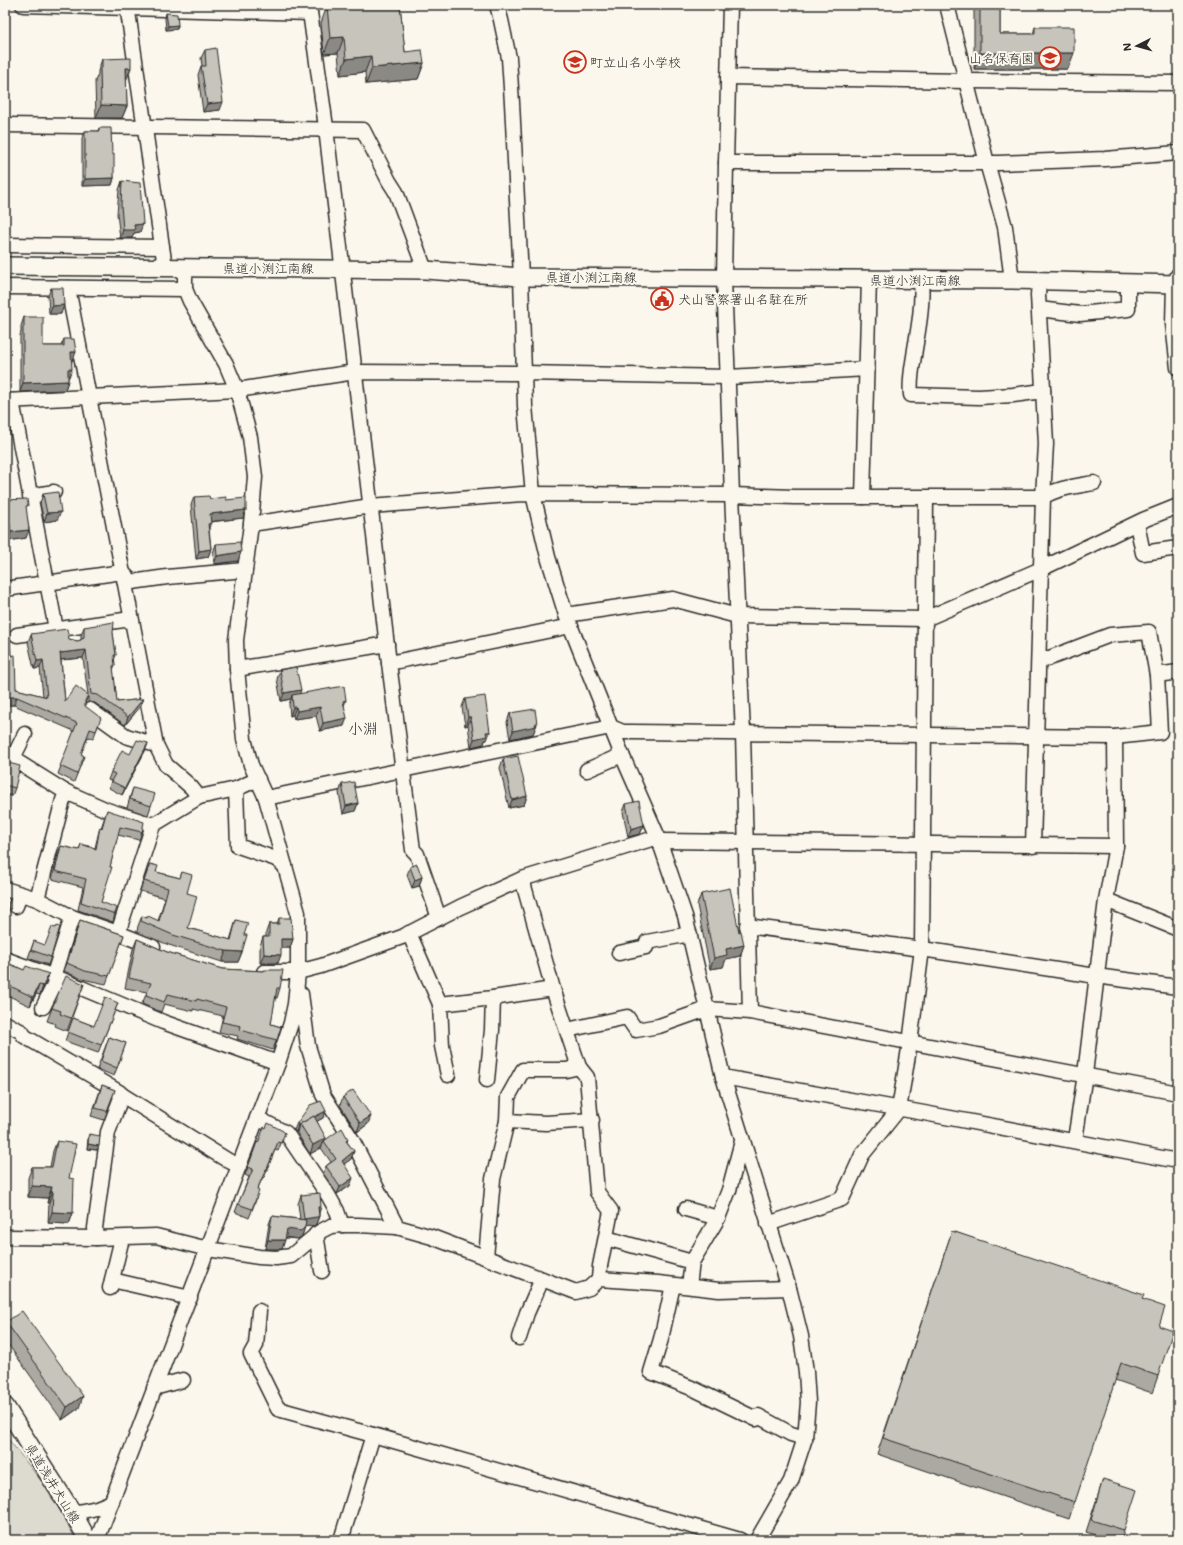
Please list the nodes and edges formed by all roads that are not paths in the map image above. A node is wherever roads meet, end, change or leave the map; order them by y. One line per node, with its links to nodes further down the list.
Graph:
1 (23, 5): 5 (street)
2 (497, 5): 23 (street)
3 (730, 5): 7 (street)
4 (947, 5): 8 (street)
5 (128, 6): 6 (street); 11 (street)
6 (309, 9): 12 (street)
7 (728, 76): 8 (street); 14 (street)
8 (966, 81): 9 (street); 15 (street)
9 (1178, 83)
10 (5, 125): 11 (street)
11 (145, 128): 12 (street); 17 (street)
12 (326, 129): 21 (street); 22 (street)
13 (1178, 153): 15 (street)
14 (726, 163): 15 (street); 24 (street)
15 (987, 163): 27 (street)
16 (5, 245): 17 (street)
17 (162, 247): 19 (street)
18 (5, 266): 19 (main road, 県道小渕江南線)
19 (165, 267): 20 (main road, 県道小渕江南線)
20 (185, 268): 21 (main road, 県道小渕江南線); 33 (street)
21 (342, 268): 22 (main road, 県道小渕江南線); 37 (street)
22 (425, 270): 23 (main road, 県道小渕江南線)
23 (521, 277): 24 (main road, 県道小渕江南線); 38 (street)
24 (724, 278): 25 (main road, 県道小渕江南線); 39 (street)
25 (869, 279): 26 (main road, 県道小渕江南線); 36 (street)
26 (921, 280): 27 (main road, 県道小渕江南線); 41 (street)
27 (1012, 280): 29 (main road, 県道小渕江南線)
28 (1177, 281): 30 (main road, 県道小渕江南線); 35 (street)
29 (1039, 282): 30 (main road, 県道小渕江南線); 34 (street)
30 (1128, 283): 34 (street)
31 (5, 287): 32 (street)
32 (68, 288): 33 (street); 42 (street)
33 (185, 289): 40 (street)
34 (1039, 309): 41 (street)
35 (1178, 368)
36 (867, 369): 39 (street); 48 (street)
37 (356, 372): 38 (street); 40 (street); 52 (street)
38 (524, 373): 39 (street); 46 (street)
39 (728, 377): 47 (street)
40 (237, 390): 42 (street); 54 (street)
41 (1043, 391): 51 (street)
42 (90, 398): 43 (street); 59 (street)
43 (8, 401): 49 (street)
44 (1094, 483): 51 (street)
45 (54, 492): 49 (street)
46 (533, 494): 47 (street); 52 (street); 65 (street)
47 (732, 495): 48 (street); 62 (street)
48 (863, 497): 50 (street)
49 (26, 498): 60 (street)
50 (926, 498): 51 (street); 64 (street)
51 (1042, 498): 57 (street)
52 (371, 506): 54 (street); 68 (street)
53 (1178, 506): 55 (street)
54 (251, 524): 58 (street)
55 (1137, 524): 56 (street); 57 (street)
56 (1178, 548)
57 (1041, 569): 64 (street); 69 (street)
58 (245, 570): 59 (street); 71 (street)
59 (122, 572): 60 (street); 63 (street)
60 (47, 583): 61 (street); 66 (street)
61 (5, 589)
62 (737, 616): 64 (street); 65 (street); 76 (street)
63 (131, 619): 66 (street); 81 (street)
64 (925, 619): 78 (street)
65 (568, 620): 70 (street); 75 (street)
66 (56, 629): 67 (street)
67 (17, 635)
68 (387, 644): 70 (street); 71 (street)
69 (1039, 662): 73 (street); 79 (street)
70 (389, 663): 84 (street)
71 (237, 669): 86 (street)
72 (1178, 672): 73 (street)
73 (1157, 675): 80 (street)
74 (90, 710): 81 (street)
75 (611, 727): 76 (street); 82 (street); 84 (street)
76 (743, 733): 78 (street); 93 (street)
77 (25, 734): 83 (street)
78 (924, 736): 79 (street); 94 (street)
79 (1036, 736): 80 (street); 95 (street)
80 (1115, 737): 96 (street)
81 (156, 745): 89 (street)
82 (622, 755): 85 (street); 92 (street)
83 (9, 756): 88 (street)
84 (404, 770): 90 (street); 103 (street)
85 (587, 770)
86 (258, 779): 87 (street); 90 (street)
87 (236, 788): 89 (street); 97 (street)
88 (67, 792): 91 (street); 100 (street)
89 (199, 797): 91 (street)
90 (266, 798): 97 (street)
91 (153, 825): 106 (street)
92 (659, 839): 93 (street); 98 (street); 108 (street)
93 (745, 842): 94 (street); 104 (street)
94 (922, 844): 95 (street); 109 (street)
95 (1033, 846): 96 (street)
96 (1116, 846): 101 (street)
97 (284, 866): 114 (street)
98 (522, 879): 103 (street); 118 (street)
99 (5, 889): 100 (street)
100 (37, 899): 102 (street)
101 (1106, 900): 105 (street); 115 (street)
102 (72, 917): 106 (street); 116 (street)
103 (439, 918): 107 (street)
104 (747, 926): 109 (street); 123 (street)
105 (1178, 929)
106 (118, 932): 110 (street)
107 (410, 933): 114 (street); 120 (street)
108 (690, 934): 111 (street); 122 (street)
109 (922, 949): 115 (street); 126 (street)
110 (166, 953)
111 (619, 953)
112 (5, 959): 116 (street)
113 (251, 971): 114 (street)
114 (298, 972): 127 (street); 147 (street)
115 (1096, 976): 117 (street); 129 (street)
116 (55, 978): 121 (street); 127 (street)
117 (1178, 987)
118 (554, 989): 119 (street); 125 (street)
119 (493, 998): 120 (street); 132 (street)
120 (440, 1004): 130 (street)
121 (43, 1007)
122 (707, 1009): 123 (street); 125 (street); 131 (street)
123 (750, 1012): 126 (street)
124 (5, 1023): 134 (street)
125 (567, 1030): 128 (street)
126 (910, 1043): 129 (street); 135 (street)
127 (278, 1063): 136 (street)
128 (579, 1067): 137 (street); 138 (street)
129 (1085, 1074): 133 (street); 139 (street)
130 (448, 1075)
131 (723, 1077): 135 (street); 140 (street)
132 (487, 1080)
133 (1178, 1093)
134 (122, 1095): 142 (street); 150 (street)
135 (898, 1109): 139 (street); 146 (street)
136 (257, 1118): 142 (street); 145 (street)
137 (592, 1120): 138 (street); 152 (street)
138 (507, 1121): 154 (street)
139 (1074, 1140): 141 (street)
140 (742, 1141): 144 (street); 146 (street)
141 (1178, 1161)
142 (239, 1166): 153 (street)
143 (686, 1209): 144 (street)
144 (718, 1218): 155 (street)
145 (342, 1224): 147 (street); 148 (street)
146 (768, 1224): 161 (street)
147 (397, 1227): 154 (street)
148 (316, 1234): 153 (street); 156 (street)
149 (5, 1237): 150 (street)
150 (96, 1238): 151 (street)
151 (122, 1238): 153 (street); 162 (street)
152 (606, 1238): 155 (street); 158 (street)
153 (208, 1249): 162 (street)
154 (486, 1257): 157 (street)
155 (692, 1262): 160 (street)
156 (322, 1271)
157 (542, 1279): 158 (street); 164 (street)
158 (599, 1279): 159 (street)
159 (673, 1285): 160 (street); 169 (street)
160 (689, 1286): 161 (street)
161 (789, 1288): 169 (street)
162 (190, 1298): 166 (street)
163 (259, 1311): 168 (street)
164 (519, 1338)
165 (183, 1380): 166 (street)
166 (154, 1388): 170 (street)
167 (5, 1406): 171 (main road, 県道浅井犬山線)
168 (373, 1435): 174 (street); 175 (street)
169 (805, 1438): 176 (street)
170 (112, 1502): 171 (street); 173 (street)
171 (73, 1513): 172 (main road, 県道浅井犬山線)
172 (88, 1540)
173 (96, 1540)
174 (341, 1540)
175 (740, 1540)
176 (758, 1540)

